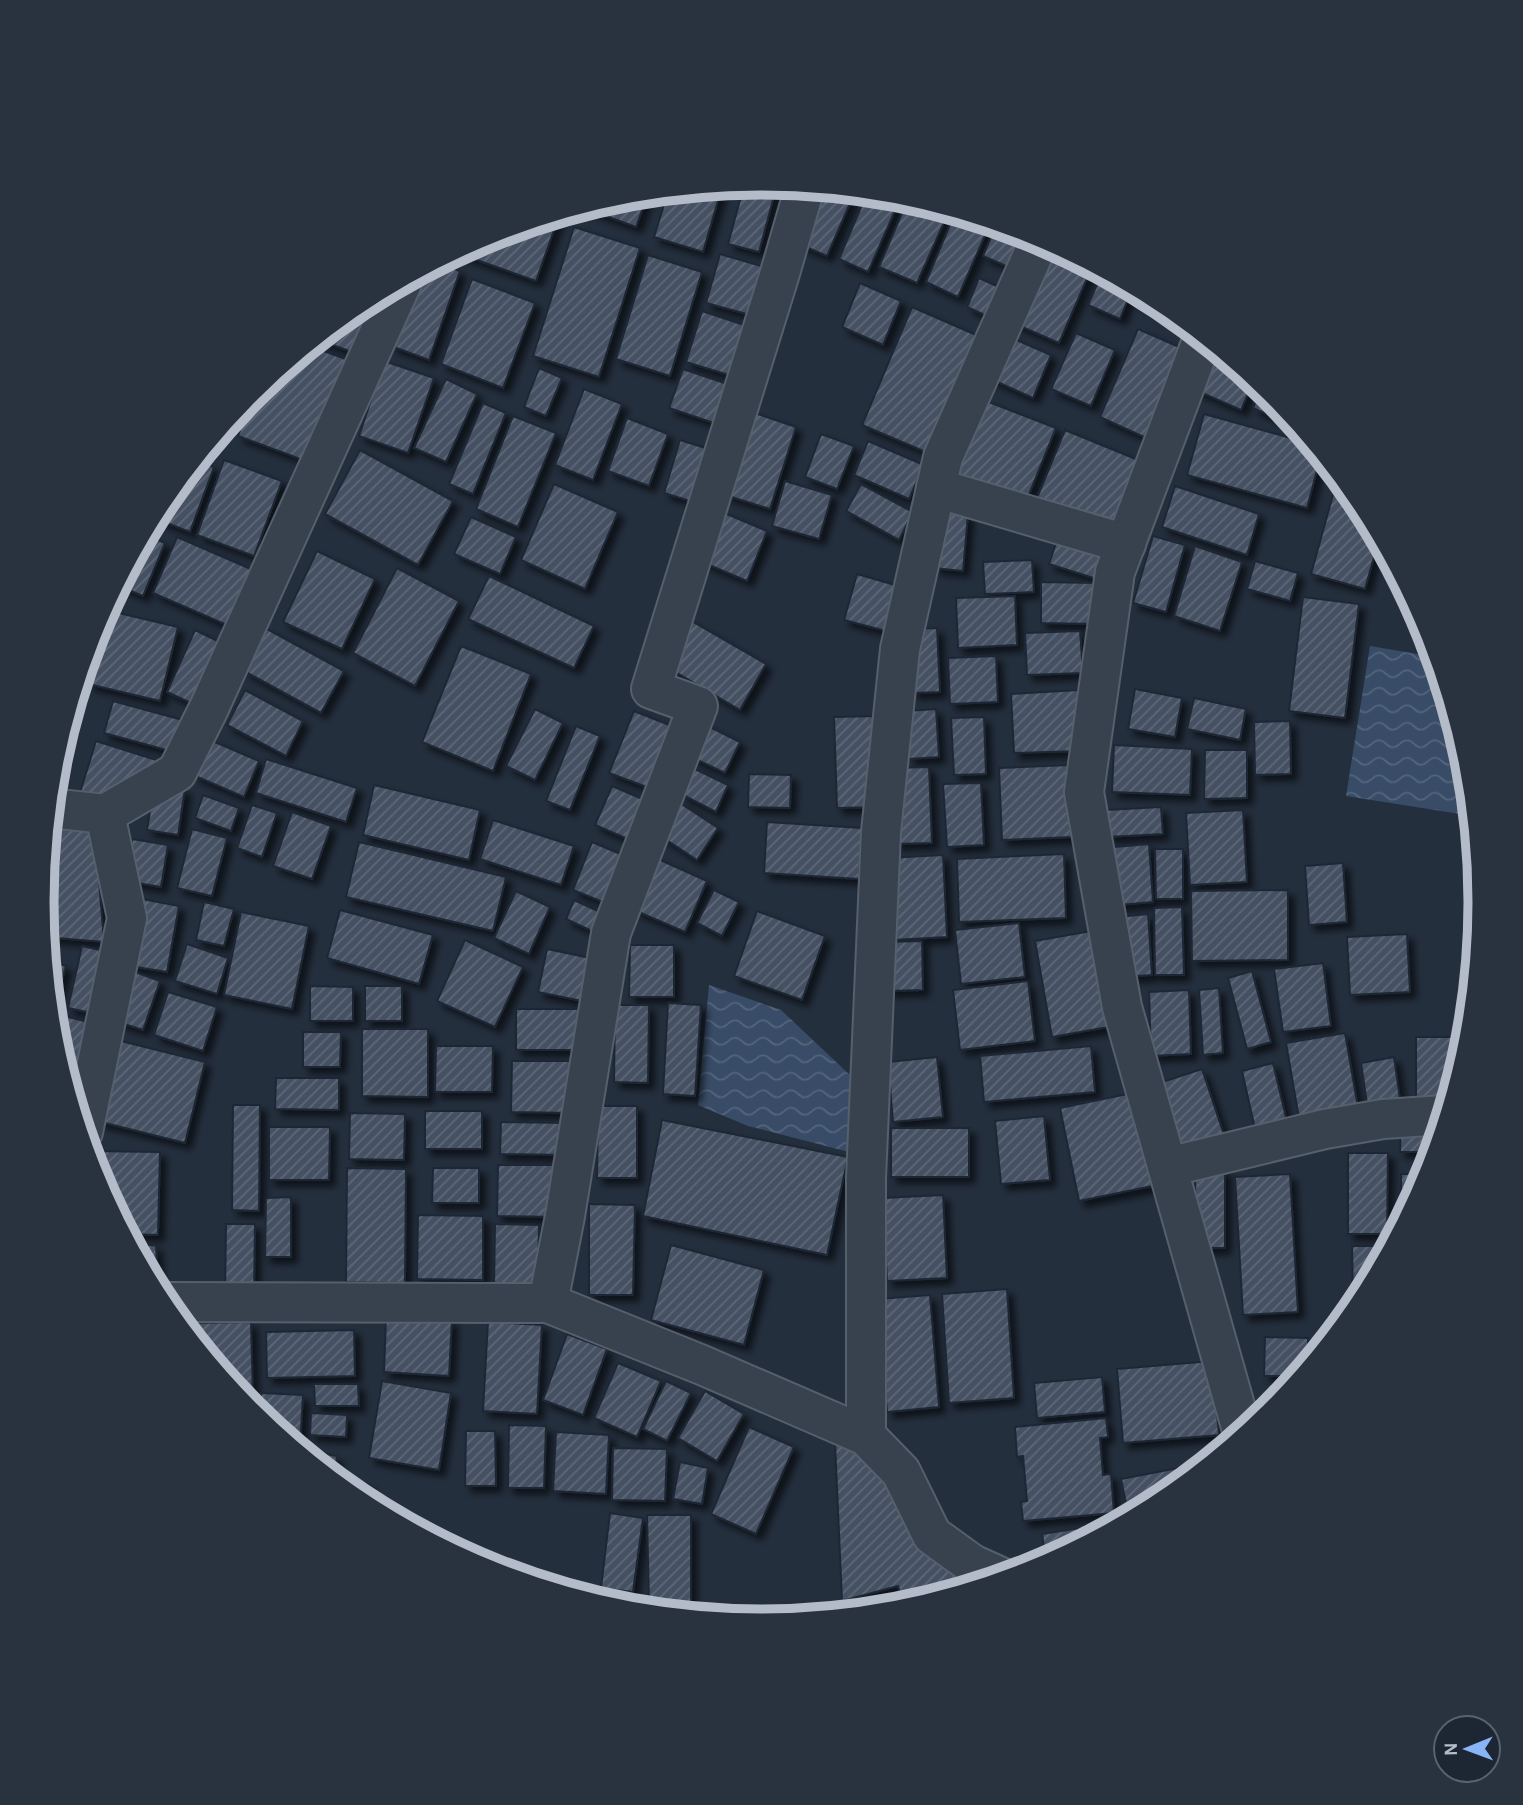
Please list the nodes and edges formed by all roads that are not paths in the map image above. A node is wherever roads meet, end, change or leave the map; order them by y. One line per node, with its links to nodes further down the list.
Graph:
1 (802, 197): 13 (street)
2 (1035, 250): 5 (street)
3 (395, 298): 8 (street)
4 (1200, 347): 6 (street)
5 (936, 488): 6 (street); 15 (street)
6 (1126, 544): 11 (street)
7 (60, 809): 8 (street)
8 (105, 814): 9 (street)
9 (87, 1114)
10 (1436, 1116): 11 (street)
11 (1168, 1167): 14 (street)
12 (178, 1302): 13 (street)
13 (548, 1303): 15 (street)
14 (1240, 1423)
15 (866, 1436): 16 (street)
16 (989, 1572)

